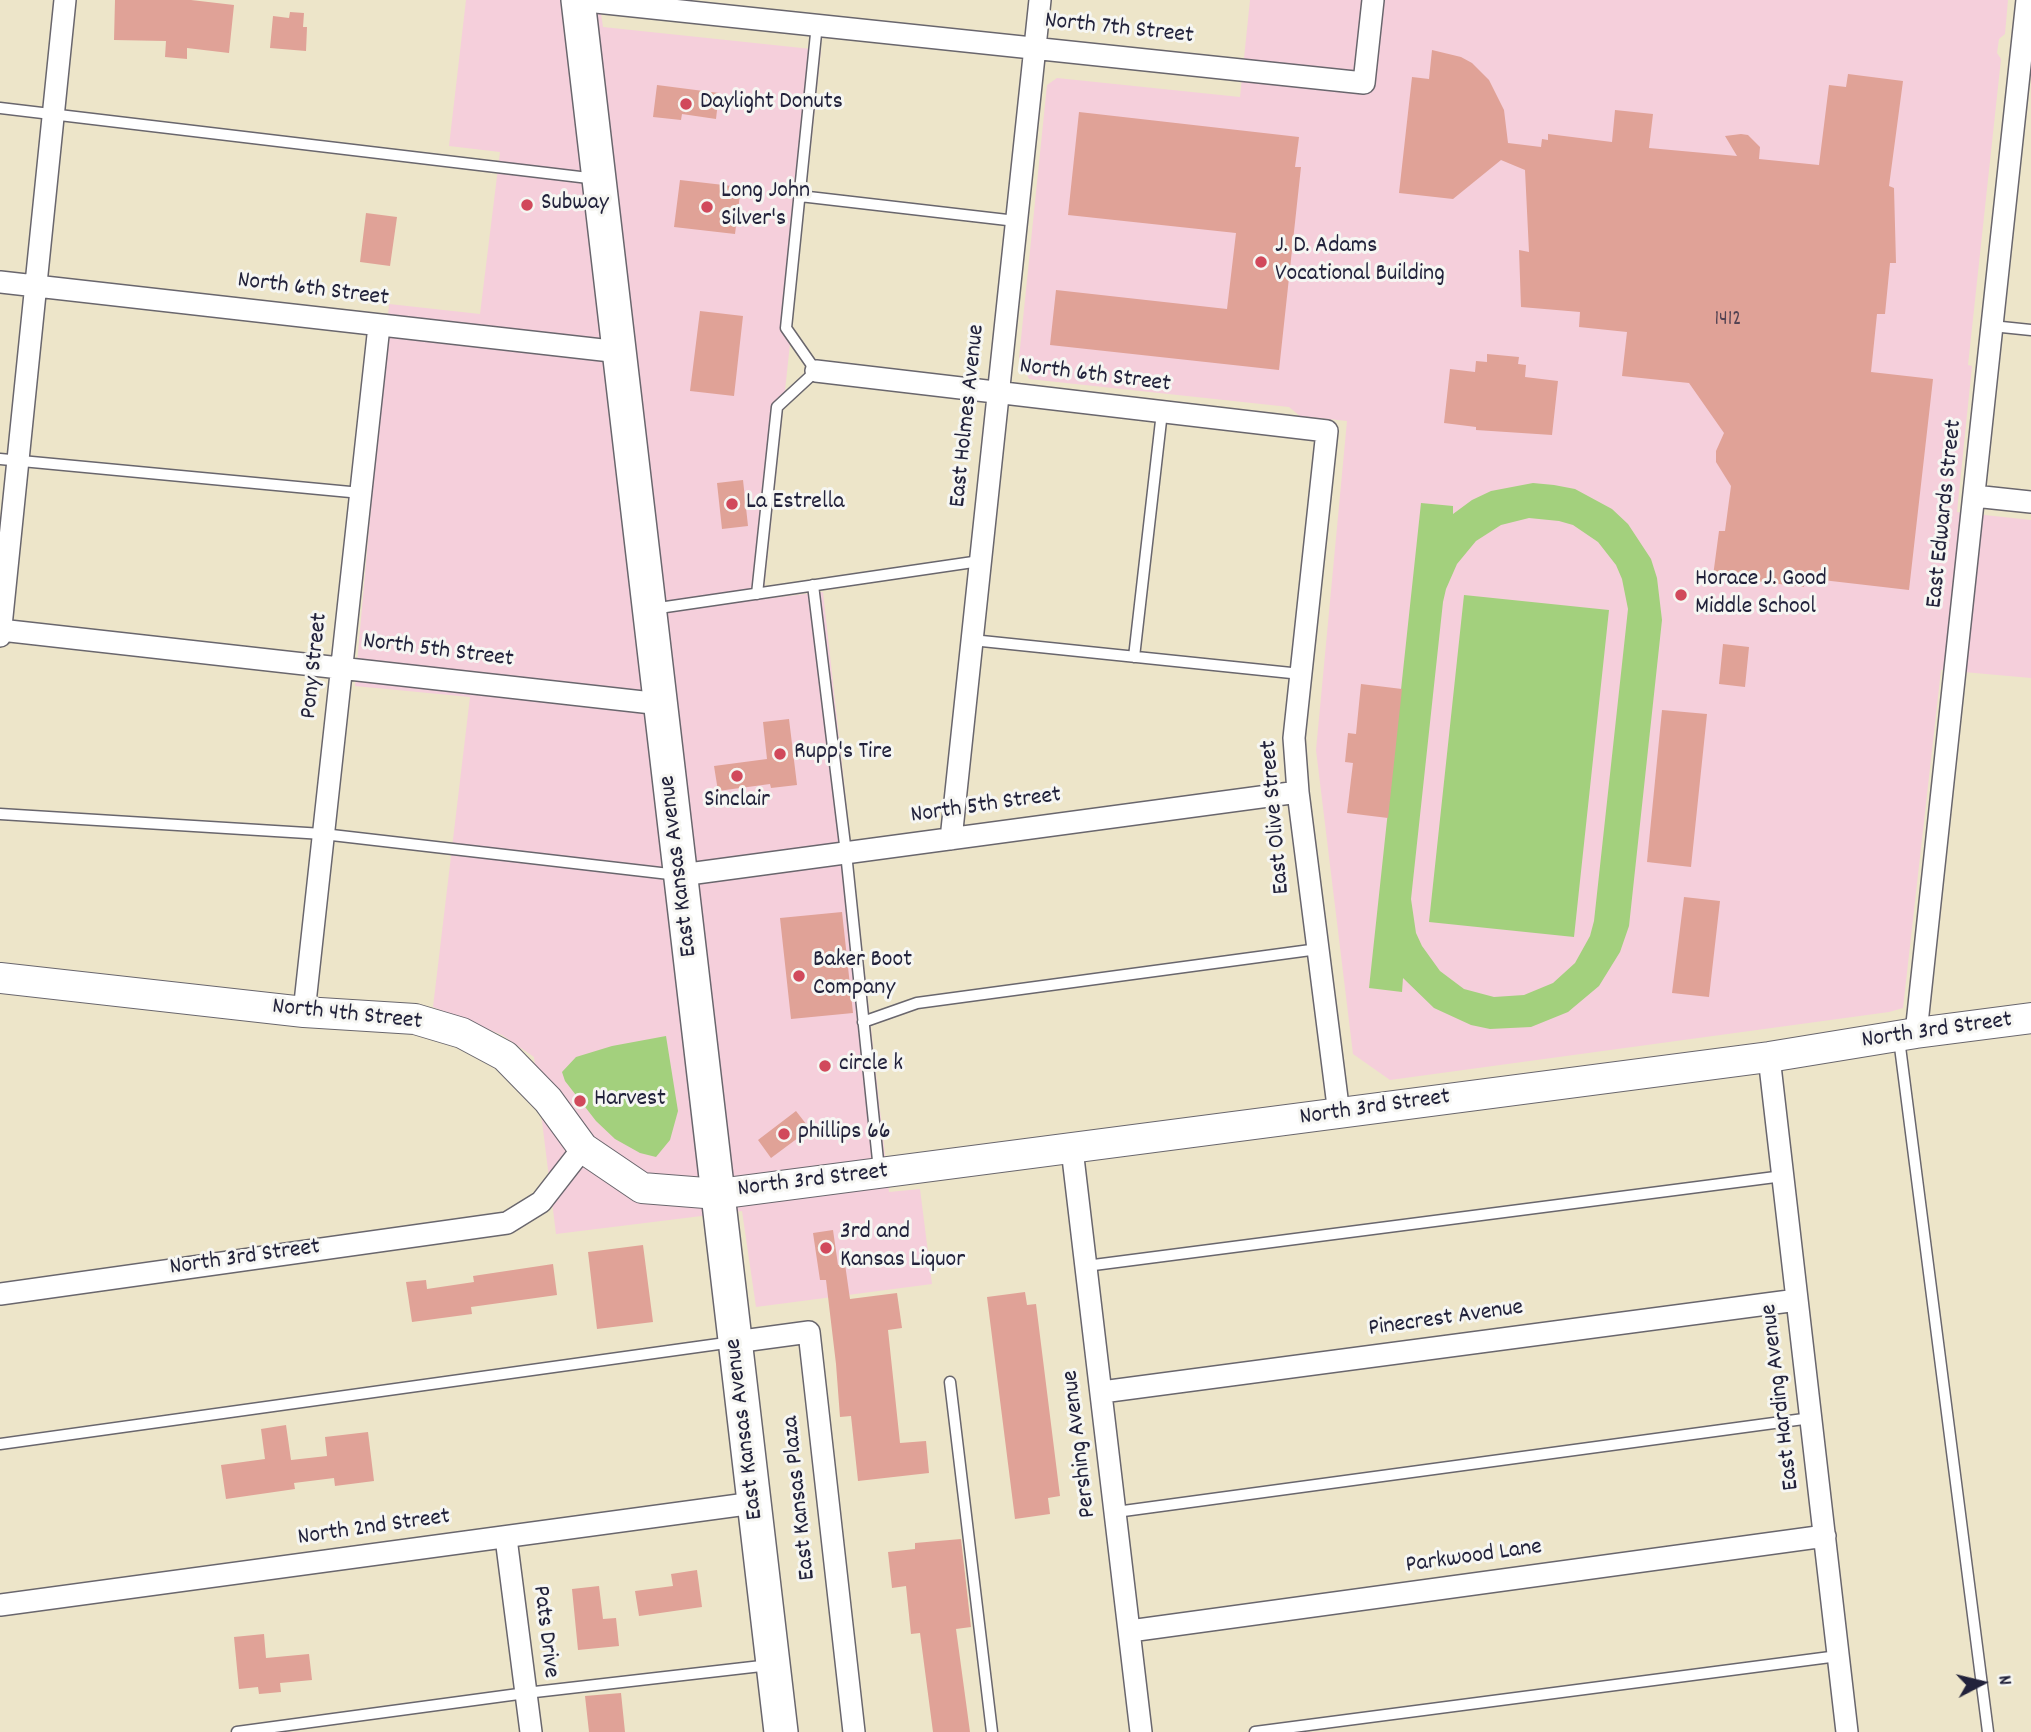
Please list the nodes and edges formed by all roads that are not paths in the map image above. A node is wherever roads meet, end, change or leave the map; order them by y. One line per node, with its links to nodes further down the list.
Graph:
1 (65, 0): 9 (street)
2 (578, 0): 6 (street, North 7th Street); 11 (main road, East Kansas Avenue)
3 (1040, 0): 7 (street, East Holmes Avenue)
4 (1373, 0): 7 (street, North 7th Street)
5 (2027, 0): 10 (street, East Edwards Street)
6 (817, 24): 7 (street, North 7th Street); 12 (lane)
7 (1035, 47): 13 (street, East Holmes Avenue)
8 (0, 108): 9 (lane)
9 (53, 114): 11 (lane); 15 (street)
10 (2021, 153): 17 (street, East Edwards Street)
11 (599, 180): 19 (main road, East Kansas Avenue)
12 (800, 196): 13 (lane); 20 (lane)
13 (1017, 221): 21 (street, East Holmes Avenue)
14 (0, 282): 15 (street, North 6th Street)
15 (36, 286): 16 (street, North 6th Street); 24 (street)
16 (379, 326): 19 (street, North 6th Street); 25 (street, Pony Street)
17 (1992, 326): 18 (lane); 26 (street, East Edwards Street)
18 (2031, 330)
19 (620, 352): 31 (main road, East Kansas Avenue)
20 (816, 371): 21 (street, North 6th Street); 30 (lane)
21 (998, 392): 22 (street, North 6th Street); 28 (street, East Holmes Avenue)
22 (1162, 412): 23 (street, North 6th Street); 35 (lane)
23 (1327, 431): 37 (street, East Olive Street)
24 (9, 460): 25 (lane); 32 (street)
25 (361, 493): 36 (street, Pony Street)
26 (1974, 495): 27 (street); 50 (street, East Edwards Street)
27 (2031, 502)
28 (980, 561): 29 (lane); 34 (street, East Holmes Avenue)
29 (813, 585): 30 (lane); 43 (lane)
30 (757, 594): 31 (lane)
31 (649, 609): 38 (main road, East Kansas Avenue)
32 (0, 630): 33 (street); 36 (street, North 5th Street)
33 (0, 636)
34 (972, 640): 35 (lane); 42 (street, East Holmes Avenue)
35 (1134, 657): 37 (lane)
36 (342, 668): 38 (street, North 5th Street); 41 (street, Pony Street)
37 (1301, 674): 39 (street, East Olive Street)
38 (661, 704): 44 (main road, East Kansas Avenue)
39 (1298, 792): 42 (street, North 5th Street); 45 (street, East Olive Street)
40 (0, 814): 41 (lane)
41 (323, 834): 44 (lane); 47 (street, Pony Street)
42 (951, 839): 43 (street, North 5th Street)
43 (846, 853): 44 (street, North 5th Street); 49 (lane)
44 (681, 875): 57 (main road, East Kansas Avenue)
45 (1318, 949): 49 (lane); 52 (street, East Olive Street)
46 (0, 978): 47 (main road, North 4th Street)
47 (304, 1012): 53 (main road, North 4th Street)
48 (2031, 1018): 50 (main road, North 3rd Street)
49 (863, 1022): 55 (lane)
50 (1907, 1035): 51 (main road, North 3rd Street); 83 (lane)
51 (1769, 1057): 52 (main road, North 3rd Street); 56 (street, East Harding Avenue)
52 (1339, 1114): 54 (main road, North 3rd Street)
53 (583, 1148): 57 (main road, North 4th Street); 59 (street, North 3rd Street)
54 (1072, 1149): 55 (main road, North 3rd Street); 58 (street, Pershing Avenue)
55 (880, 1173): 57 (main road, North 3rd Street)
56 (1783, 1177): 58 (lane); 60 (street, East Harding Avenue)
57 (718, 1194): 61 (main road, East Kansas Avenue)
58 (1086, 1266): 63 (street, Pershing Avenue)
59 (0, 1294)
60 (1797, 1300): 63 (street, Pinecrest Avenue); 64 (street, East Harding Avenue)
61 (735, 1342): 65 (lane); 66 (main road, East Kansas Avenue); 78 (street, East Kansas Plaza)
62 (950, 1382): 79 (lane)
63 (1102, 1392): 67 (street, Pershing Avenue)
64 (1811, 1418): 67 (lane); 68 (street, East Harding Avenue)
65 (0, 1444)
66 (754, 1503): 69 (street, North 2nd Street); 73 (main road, East Kansas Avenue)
67 (1116, 1512): 71 (street, Pershing Avenue)
68 (1825, 1536): 71 (street, Parkwood Lane); 72 (street, East Harding Avenue)
69 (506, 1538): 70 (street, North 2nd Street); 74 (street, Pats Drive)
70 (0, 1605)
71 (1130, 1631): 80 (street, Pershing Avenue)
72 (1839, 1656): 81 (lane); 82 (street, East Harding Avenue)
73 (773, 1665): 74 (lane); 77 (main road, East Kansas Avenue)
74 (526, 1693): 75 (lane); 76 (street, Pats Drive)
75 (237, 1732)
76 (531, 1732)
77 (781, 1732)
78 (854, 1732)
79 (992, 1732)
80 (1141, 1732)
81 (1255, 1732)
82 (1847, 1732)
83 (1988, 1732)

